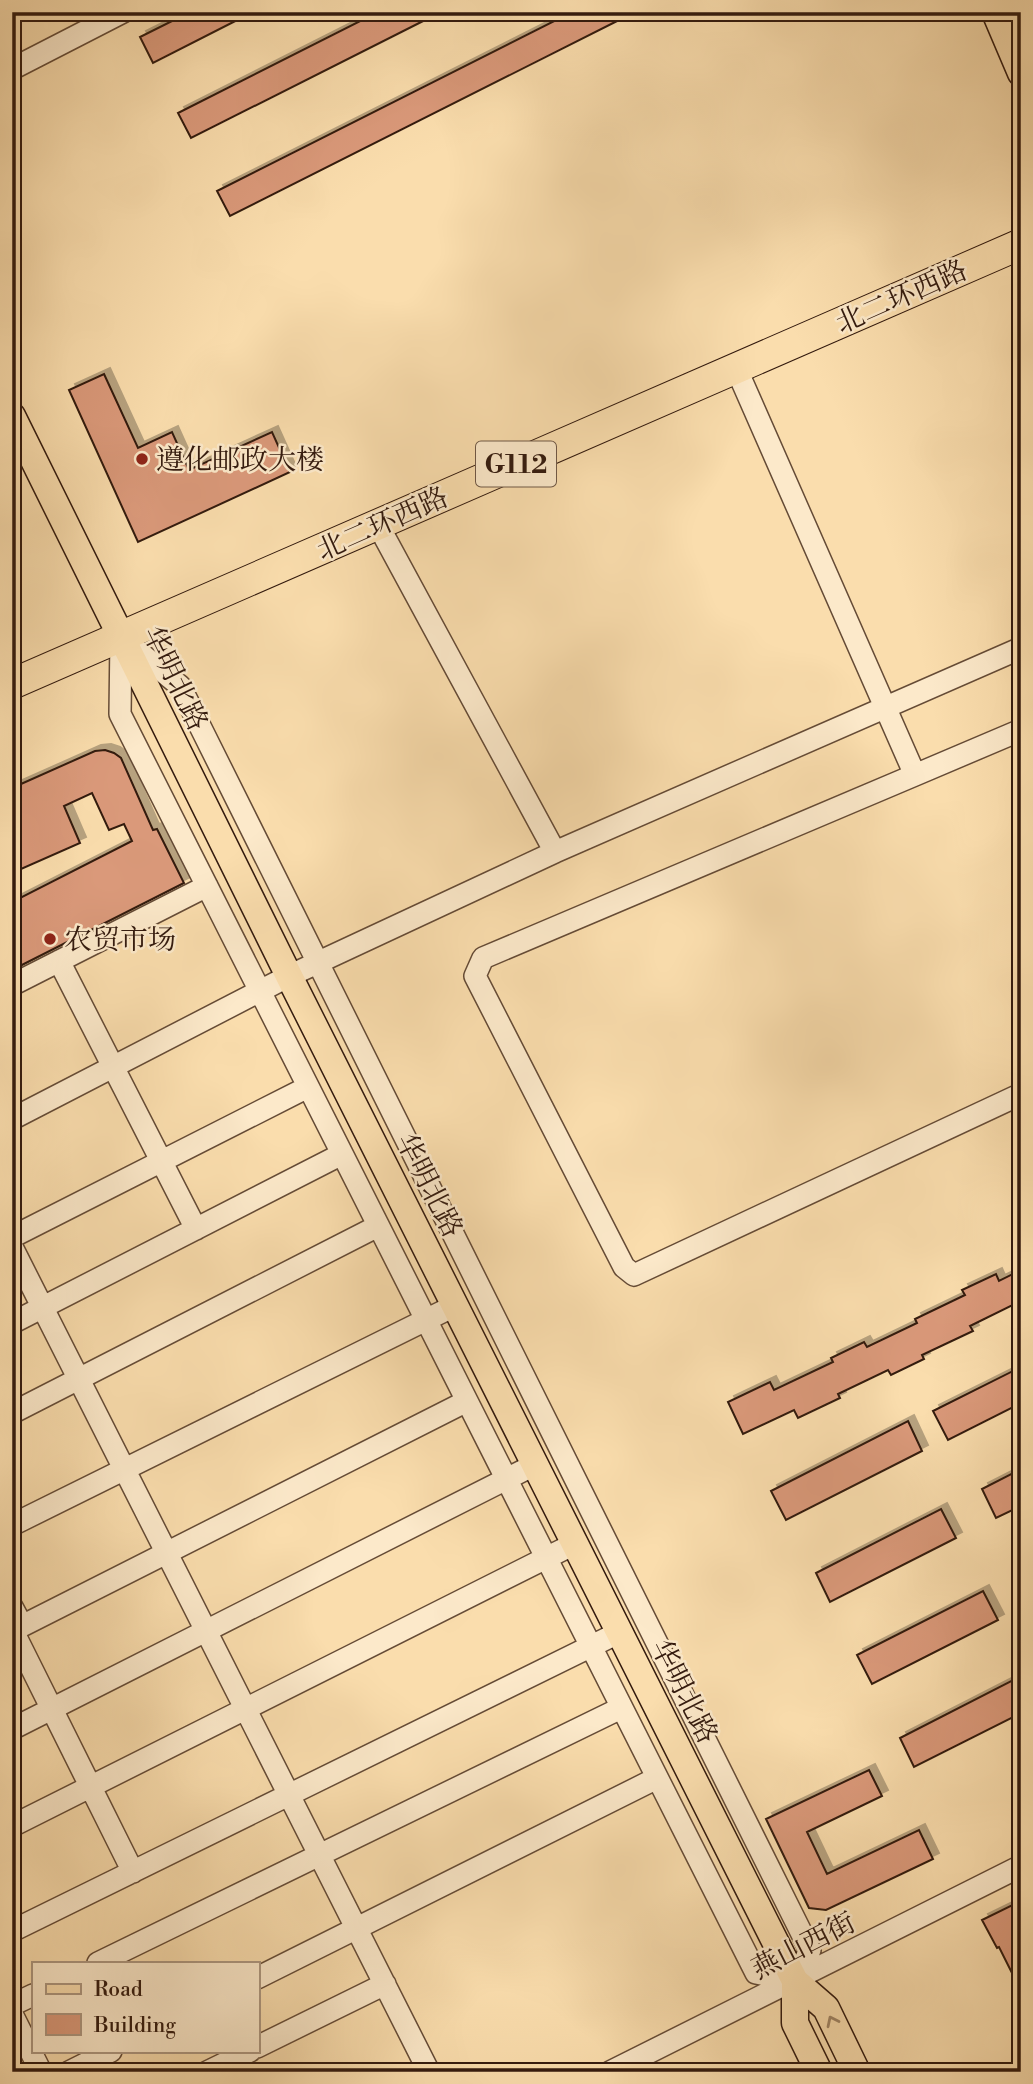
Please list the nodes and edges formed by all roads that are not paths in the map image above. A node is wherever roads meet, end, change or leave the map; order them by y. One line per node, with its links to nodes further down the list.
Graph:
1 (124, 12): 3 (street)
2 (995, 12): 4 (main road)
3 (12, 69)
4 (1021, 73)
5 (1021, 244): 6 (highway, 北二环西路 / G112)
6 (736, 368): 8 (highway, 北二环西路 / G112); 12 (street)
7 (12, 416): 9 (main road, 华明北路)
8 (378, 525): 9 (highway, 北二环西路 / G112); 15 (street)
9 (121, 637): 11 (highway, 北二环西路 / G112); 16 (street); 18 (street); 19 (main road, 华明北路)
10 (1021, 648): 12 (street)
11 (12, 684)
12 (885, 708): 14 (street); 15 (street)
13 (1021, 730): 14 (street)
14 (915, 775): 24 (street)
15 (555, 852): 18 (street)
16 (207, 886): 17 (street); 21 (street)
17 (59, 961): 20 (street); 22 (street)
18 (318, 963): 19 (street); 66 (street)
19 (289, 976): 21 (street); 32 (main road, 华明北路)
20 (12, 985)
21 (260, 991): 22 (street); 23 (street)
22 (114, 1067): 25 (street); 27 (street)
23 (308, 1087): 26 (street); 27 (street)
24 (1021, 1094)
25 (12, 1119)
26 (342, 1154): 28 (street); 29 (street)
27 (162, 1161): 29 (street); 30 (street)
28 (378, 1226): 34 (street); 36 (street)
29 (196, 1229): 33 (street)
30 (12, 1237)
31 (12, 1247): 33 (street)
32 (456, 1305): 34 (street); 39 (main road, 华明北路)
33 (43, 1307): 35 (street); 36 (street)
34 (426, 1320): 37 (street); 40 (street)
35 (12, 1323)
36 (79, 1379): 38 (street); 40 (street)
37 (467, 1401): 41 (street); 44 (street)
38 (12, 1413)
39 (536, 1464): 41 (street); 43 (main road, 华明北路)
40 (125, 1469): 42 (street); 44 (street)
41 (506, 1479): 45 (street); 47 (street)
42 (12, 1525)
43 (576, 1543): 45 (street); 49 (main road, 华明北路)
44 (167, 1553): 47 (street); 48 (street)
45 (546, 1558): 50 (street); 53 (street)
46 (12, 1608): 48 (street)
47 (206, 1630): 52 (street); 53 (street)
48 (13, 1631): 52 (street)
49 (620, 1632): 50 (street); 66 (main road, 华明北路)
50 (590, 1646): 51 (street); 57 (street)
51 (621, 1708): 55 (street); 59 (street)
52 (52, 1709): 54 (street); 56 (street)
53 (246, 1709): 56 (street); 57 (street)
54 (12, 1729)
55 (657, 1778): 62 (street); 66 (street)
56 (91, 1787): 58 (street); 61 (street)
57 (289, 1795): 59 (street); 61 (street)
58 (12, 1826)
59 (320, 1855): 62 (street); 64 (street)
60 (1021, 1866): 66 (street, 燕山西街)
61 (133, 1872): 63 (street)
62 (357, 1928): 65 (street); 67 (street)
63 (12, 1931)
64 (100, 1962)
65 (259, 1977)
66 (795, 1981): 78 (street, 燕山西街); 79 (main road, 华明北路); 80 (main road, 华明北路, one-way to 66)
67 (385, 1983): 71 (street); 77 (street)
68 (32, 1995): 69 (street)
69 (12, 2005)
70 (12, 2014): 74 (street)
71 (259, 2046)
72 (109, 2052): 75 (street)
73 (248, 2052): 76 (street)
74 (41, 2072)
75 (69, 2072)
76 (207, 2072)
77 (429, 2072)
78 (610, 2072)
79 (819, 2072)
80 (857, 2072)

